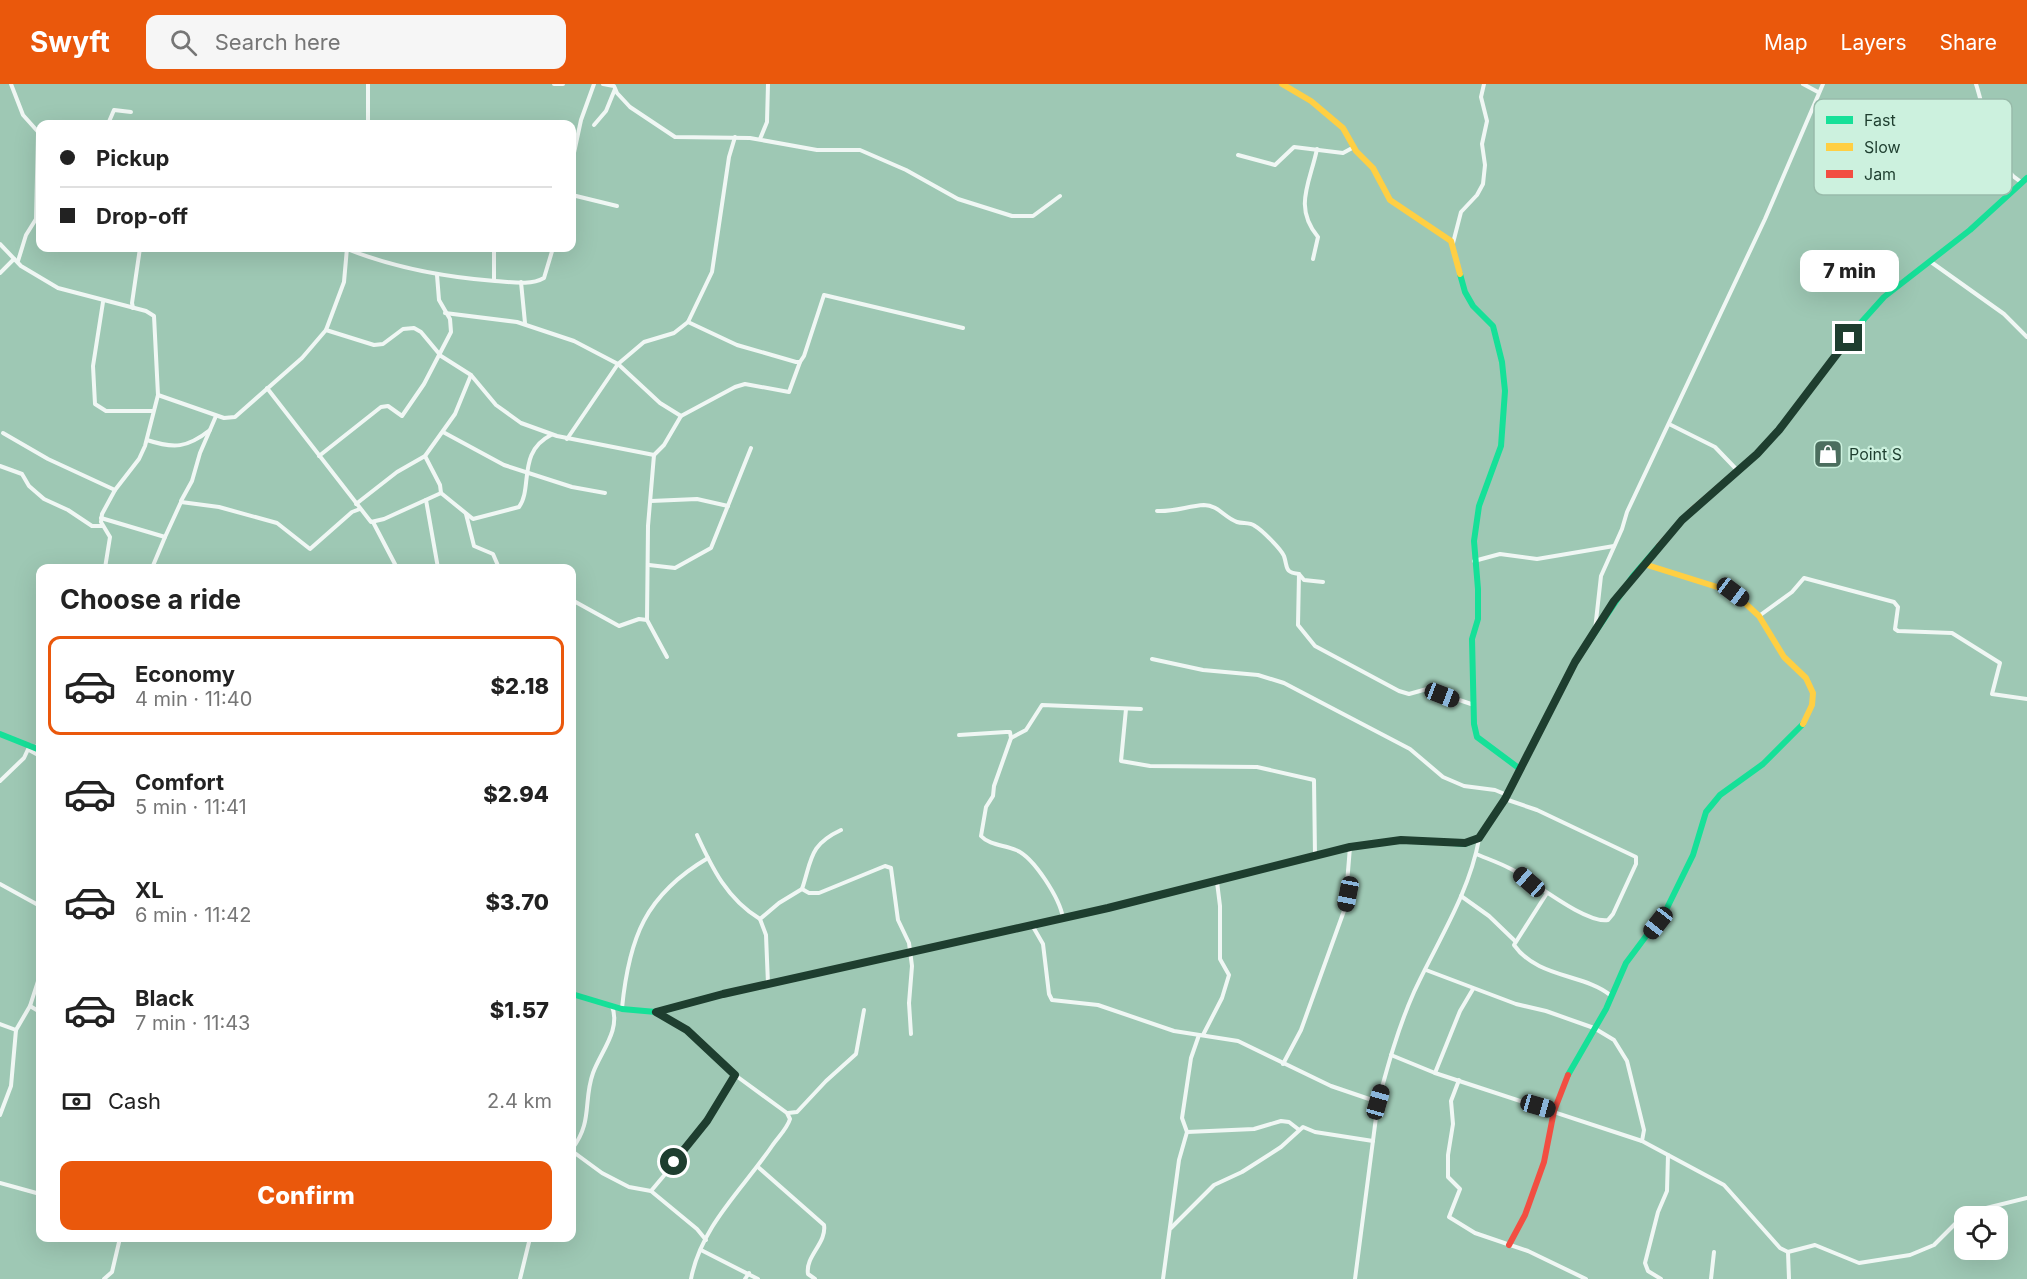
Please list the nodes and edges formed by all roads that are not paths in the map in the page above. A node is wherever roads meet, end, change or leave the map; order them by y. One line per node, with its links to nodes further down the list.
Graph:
1 (11, 84): 22 (street)
2 (368, 84): 20 (street)
3 (554, 84): 4 (street)
4 (563, 84)
5 (594, 84): 25 (street)
6 (603, 84): 13 (street)
7 (768, 84): 24 (street)
8 (1282, 84): 26 (main road)
9 (1484, 84): 37 (street)
10 (1803, 84): 14 (street)
11 (1822, 84): 14 (street)
12 (1976, 84): 16 (street)
13 (615, 86): 21 (street); 23 (street)
14 (1818, 92): 15 (street)
15 (1815, 99)
16 (1980, 99)
17 (1814, 102): 67 (street)
18 (131, 112): 19 (street)
19 (110, 120)
20 (368, 120)
21 (594, 125)
22 (36, 130)
23 (735, 137): 24 (street); 53 (street)
24 (760, 139): 33 (street)
25 (576, 141)
26 (1354, 147): 27 (street); 37 (main road)
27 (1317, 149): 28 (street); 43 (street)
28 (1238, 155)
29 (2024, 180): 30 (main road)
30 (2012, 191)
31 (2007, 195): 45 (main road)
32 (576, 196): 34 (street)
33 (1060, 196)
34 (616, 206)
35 (36, 219): 44 (street)
36 (0, 244): 44 (street)
37 (1453, 244): 97 (main road)
38 (139, 252): 51 (street)
39 (347, 252): 56 (street)
40 (360, 252): 47 (street)
41 (494, 252): 48 (street)
42 (552, 252): 49 (street)
43 (1313, 259)
44 (16, 260): 46 (street); 50 (street)
45 (1931, 262): 57 (street); 80 (main road)
46 (0, 273)
47 (437, 275): 48 (street); 52 (street)
48 (494, 280): 49 (street)
49 (521, 282): 54 (street)
50 (103, 302): 51 (street); 64 (street)
51 (134, 309): 63 (street)
52 (446, 313): 54 (street); 58 (street)
53 (688, 322): 59 (street); 60 (street)
54 (525, 323): 60 (street)
55 (963, 328): 59 (street)
56 (326, 330): 58 (street); 62 (street)
57 (2027, 337)
58 (441, 356): 61 (street); 76 (street)
59 (801, 362): 66 (street)
60 (618, 364): 66 (street); 72 (street)
61 (471, 375): 69 (street); 71 (street)
62 (267, 388): 65 (street); 76 (street)
63 (158, 395): 64 (street); 65 (street)
64 (153, 411): 73 (street)
65 (216, 416): 68 (street)
66 (681, 416): 75 (street)
67 (1669, 424): 80 (street); 96 (street)
68 (211, 430): 73 (street); 85 (street)
69 (443, 432): 77 (street); 79 (street)
70 (3, 433): 81 (street)
71 (552, 435): 72 (street); 79 (street)
72 (567, 439): 75 (street)
73 (147, 440): 81 (street)
74 (752, 448): 88 (street)
75 (654, 455): 86 (street)
76 (319, 456): 87 (street)
77 (425, 456): 82 (street); 87 (street)
78 (0, 466): 94 (street)
79 (525, 471): 83 (street); 91 (street)
80 (1738, 471): 103 (main road)
81 (115, 490): 92 (street)
82 (441, 493): 84 (street); 91 (street)
83 (605, 493)
84 (426, 500): 93 (street); 101 (street)
85 (181, 501): 89 (street); 95 (street)
86 (651, 501): 88 (street); 104 (street)
87 (356, 504): 89 (street)
88 (728, 506): 104 (street)
89 (360, 509): 93 (street)
90 (1157, 511): 105 (street)
91 (466, 514): 102 (street)
92 (101, 518): 94 (street); 95 (street)
93 (374, 522): 100 (street)
94 (102, 526): 98 (street)
95 (165, 537): 99 (street)
96 (1615, 546): 97 (street); 110 (street)
97 (1474, 561): 114 (main road)
98 (106, 564)
99 (154, 564)
100 (395, 564)
101 (437, 564)
102 (497, 564)
103 (1644, 564): 108 (main road); 110 (main road)
104 (649, 565): 109 (street)
105 (1299, 574): 106 (street); 114 (street)
106 (1323, 582)
107 (576, 602): 109 (street)
108 (1760, 616): 113 (street); 147 (main road)
109 (647, 620): 111 (street)
110 (1595, 631): 121 (main road)
111 (667, 657)
112 (1152, 659): 123 (street)
113 (2027, 699)
114 (1474, 705): 121 (main road)
115 (1126, 709): 116 (street); 119 (street); 129 (street)
116 (1141, 709)
117 (0, 734): 120 (main road)
118 (959, 735): 119 (street)
119 (1011, 738): 137 (street)
120 (35, 747): 122 (street)
121 (1520, 769): 123 (main road)
122 (0, 781)
123 (1506, 797): 126 (main road); 134 (street)
124 (841, 830): 133 (street)
125 (697, 835): 130 (street)
126 (1479, 838): 127 (main road); 128 (street)
127 (1350, 847): 129 (main road); 160 (street)
128 (1476, 854): 134 (street); 135 (street)
129 (1315, 856): 131 (main road)
130 (708, 858): 138 (street); 150 (street)
131 (1217, 882): 137 (main road); 158 (street)
132 (0, 884): 136 (street)
133 (802, 890): 138 (street); 141 (street)
134 (1547, 893): 140 (street)
135 (1461, 896): 140 (street); 142 (street)
136 (36, 904)
137 (1063, 918): 139 (main road)
138 (760, 919): 143 (street)
139 (1032, 926): 141 (main road); 158 (street)
140 (1515, 941): 147 (street)
141 (909, 952): 143 (main road); 157 (street)
142 (1426, 970): 145 (street); 159 (street)
143 (768, 985): 153 (main road)
144 (36, 987): 148 (street)
145 (1473, 989): 155 (street); 161 (street)
146 (576, 995): 149 (main road)
147 (1610, 995): 155 (main road)
148 (30, 1006): 151 (street); 156 (street)
149 (612, 1006): 150 (main road); 172 (street)
150 (622, 1009): 153 (main road)
151 (36, 1010)
152 (864, 1010): 166 (street)
153 (656, 1012): 162 (street)
154 (0, 1024): 156 (street)
155 (1594, 1028): 165 (main road); 171 (street)
156 (16, 1030): 167 (street)
157 (911, 1034)
158 (1201, 1035): 160 (street); 169 (street)
159 (1391, 1055): 161 (street); 164 (street)
160 (1283, 1064): 164 (street)
161 (1435, 1073): 163 (street)
162 (735, 1075): 166 (street); 177 (street)
163 (1459, 1080): 165 (street); 184 (street)
164 (1378, 1102): 170 (street)
165 (1554, 1111): 171 (street); 184 (main road)
166 (787, 1113): 175 (street)
167 (0, 1115)
168 (1298, 1129): 169 (street); 170 (street); 180 (street)
169 (1187, 1132): 180 (street)
170 (1373, 1141): 196 (street)
171 (1642, 1141): 174 (street)
172 (576, 1143)
173 (576, 1153): 177 (street)
174 (1668, 1155): 187 (street); 198 (street)
175 (758, 1167): 181 (street); 194 (street)
176 (0, 1183): 178 (street)
177 (651, 1191): 181 (street)
178 (36, 1193)
179 (2027, 1198): 187 (street)
180 (1172, 1228): 195 (street)
181 (706, 1240): 185 (street)
182 (119, 1242): 189 (street)
183 (529, 1242): 190 (street)
184 (1509, 1245): 197 (street)
185 (701, 1250): 188 (street); 191 (street)
186 (1714, 1252): 199 (street)
187 (1788, 1252): 200 (street)
188 (749, 1272): 192 (street); 193 (street)
189 (104, 1279)
190 (520, 1279)
191 (691, 1279)
192 (745, 1279)
193 (758, 1279)
194 (814, 1279)
195 (1163, 1279)
196 (1355, 1279)
197 (1586, 1279)
198 (1661, 1279)
199 (1712, 1279)
200 (1790, 1279)

